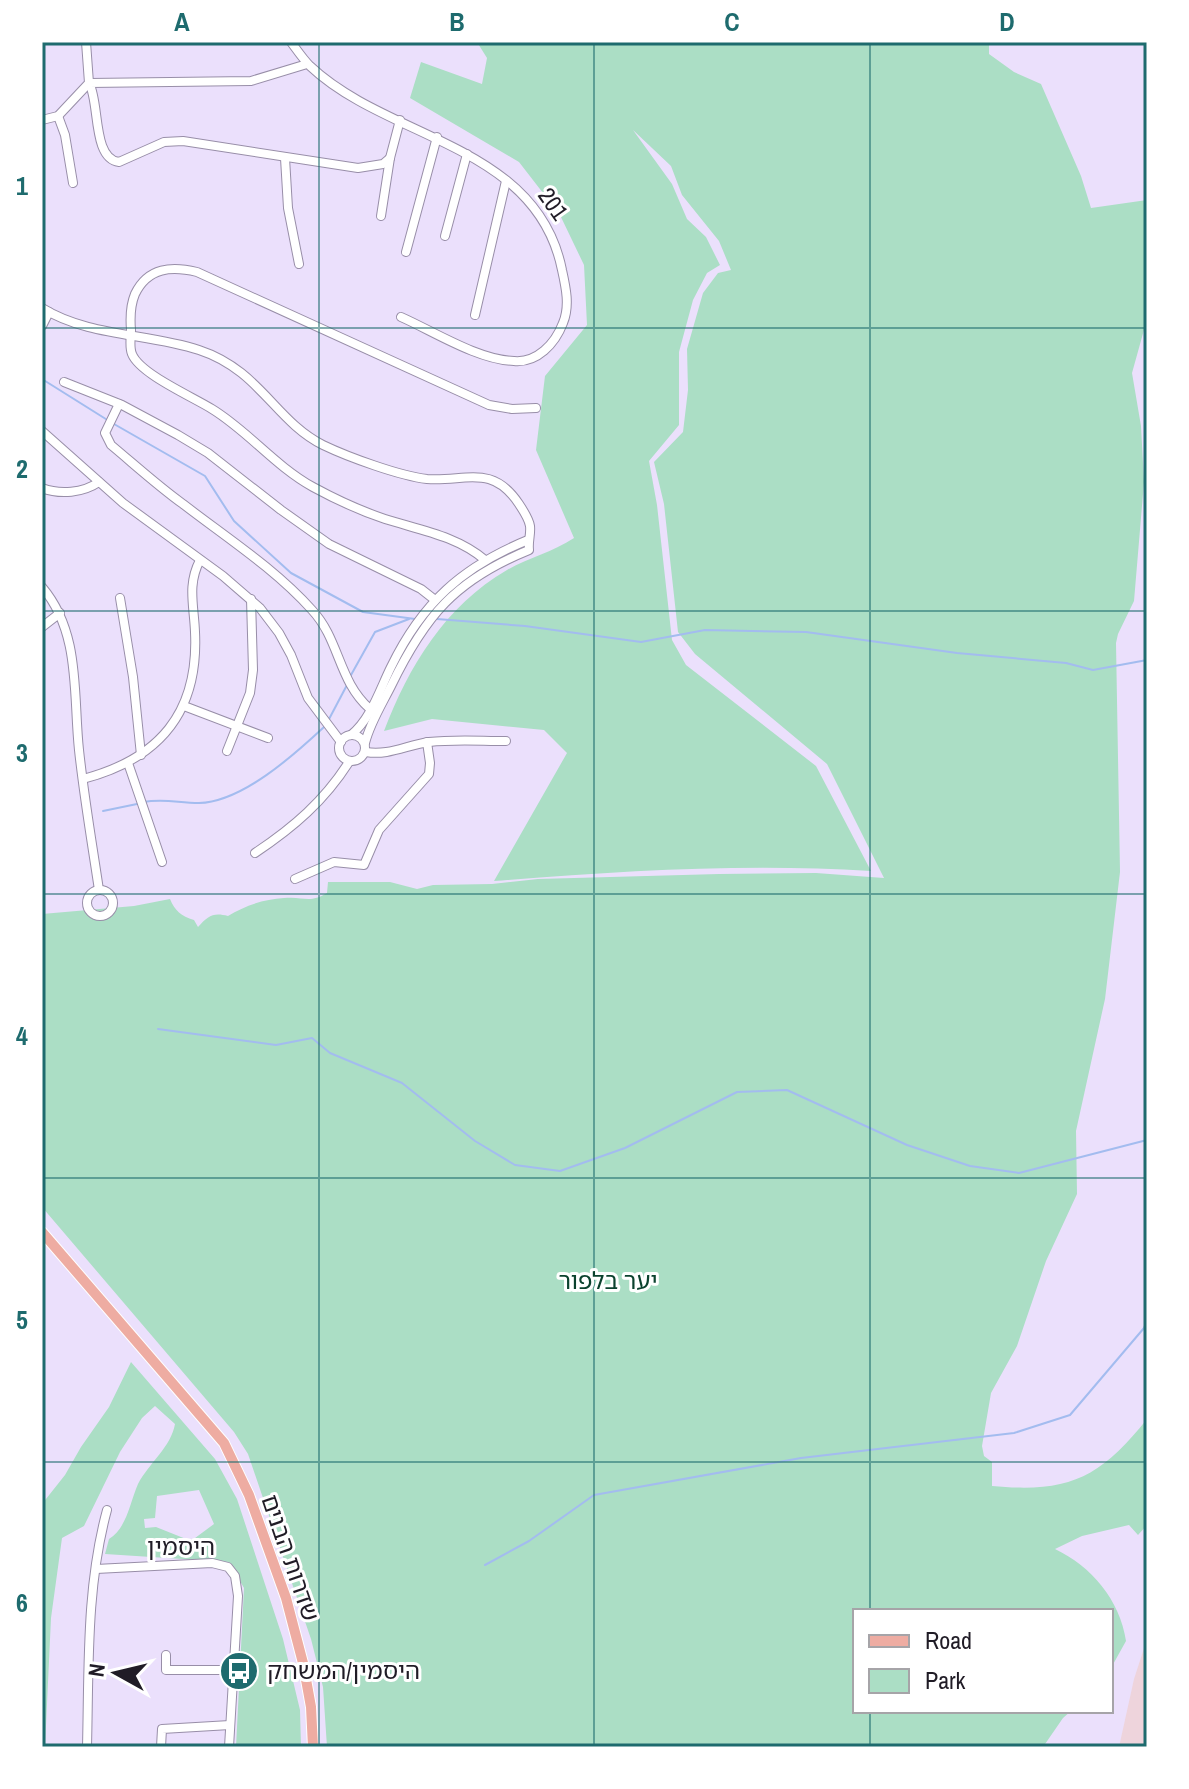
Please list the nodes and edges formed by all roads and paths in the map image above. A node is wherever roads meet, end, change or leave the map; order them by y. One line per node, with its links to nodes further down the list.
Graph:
1 (86, 42): 4 (street)
2 (291, 42): 3 (street, 201)
3 (307, 64): 4 (street); 7 (street, 201)
4 (89, 83): 5 (street); 10 (street)
5 (58, 116): 6 (street); 13 (street)
6 (42, 120)
7 (400, 120): 8 (street, 201); 11 (street)
8 (437, 137): 9 (street, 201); 16 (street)
9 (467, 154): 12 (street, 201); 15 (street)
10 (285, 158): 11 (street); 17 (street)
11 (390, 158): 14 (street)
12 (506, 181): 19 (street); 20 (street, 201)
13 (73, 183)
14 (381, 216)
15 (445, 236)
16 (406, 252)
17 (299, 264)
18 (46, 310): 21 (street); 22 (street)
19 (475, 315)
20 (401, 317)
21 (42, 326)
22 (131, 336): 25 (street); 29 (street); 31 (street)
23 (64, 382): 24 (street)
24 (119, 404): 35 (street); 40 (street)
25 (536, 408)
26 (42, 431): 27 (street)
27 (99, 482): 28 (street); 30 (street)
28 (42, 488)
29 (528, 545): 31 (street); 35 (street)
30 (200, 560): 34 (street); 39 (street)
31 (485, 560): 35 (street)
32 (42, 587): 36 (street)
33 (120, 598): 49 (street)
34 (251, 599): 41 (street); 45 (street)
35 (434, 605): 38 (street)
36 (60, 613): 37 (street); 52 (street)
37 (42, 627)
38 (412, 637): 40 (street); 47 (street)
39 (184, 706): 41 (street); 49 (street)
40 (370, 709): 42 (street)
41 (237, 727): 43 (street); 48 (street)
42 (351, 735): 45 (street); 47 (street)
43 (268, 738)
44 (506, 741): 46 (street)
45 (341, 742): 50 (street)
46 (427, 742): 47 (street); 55 (street)
47 (365, 747): 50 (street)
48 (227, 751)
49 (141, 755): 51 (street)
50 (349, 762): 53 (street)
51 (128, 763): 52 (street); 54 (street)
52 (83, 779): 56 (street)
53 (255, 853)
54 (162, 862)
55 (295, 879)
56 (99, 890)
57 (42, 1232): 66 (main road, שדרות הבנים)
58 (107, 1510): 59 (street)
59 (96, 1569): 61 (street, היסמין); 63 (street)
60 (166, 1655): 61 (street)
61 (234, 1670): 62 (street, היסמין)
62 (230, 1725): 64 (street); 65 (street, היסמין)
63 (87, 1747)
64 (161, 1747)
65 (229, 1747)
66 (313, 1747)

